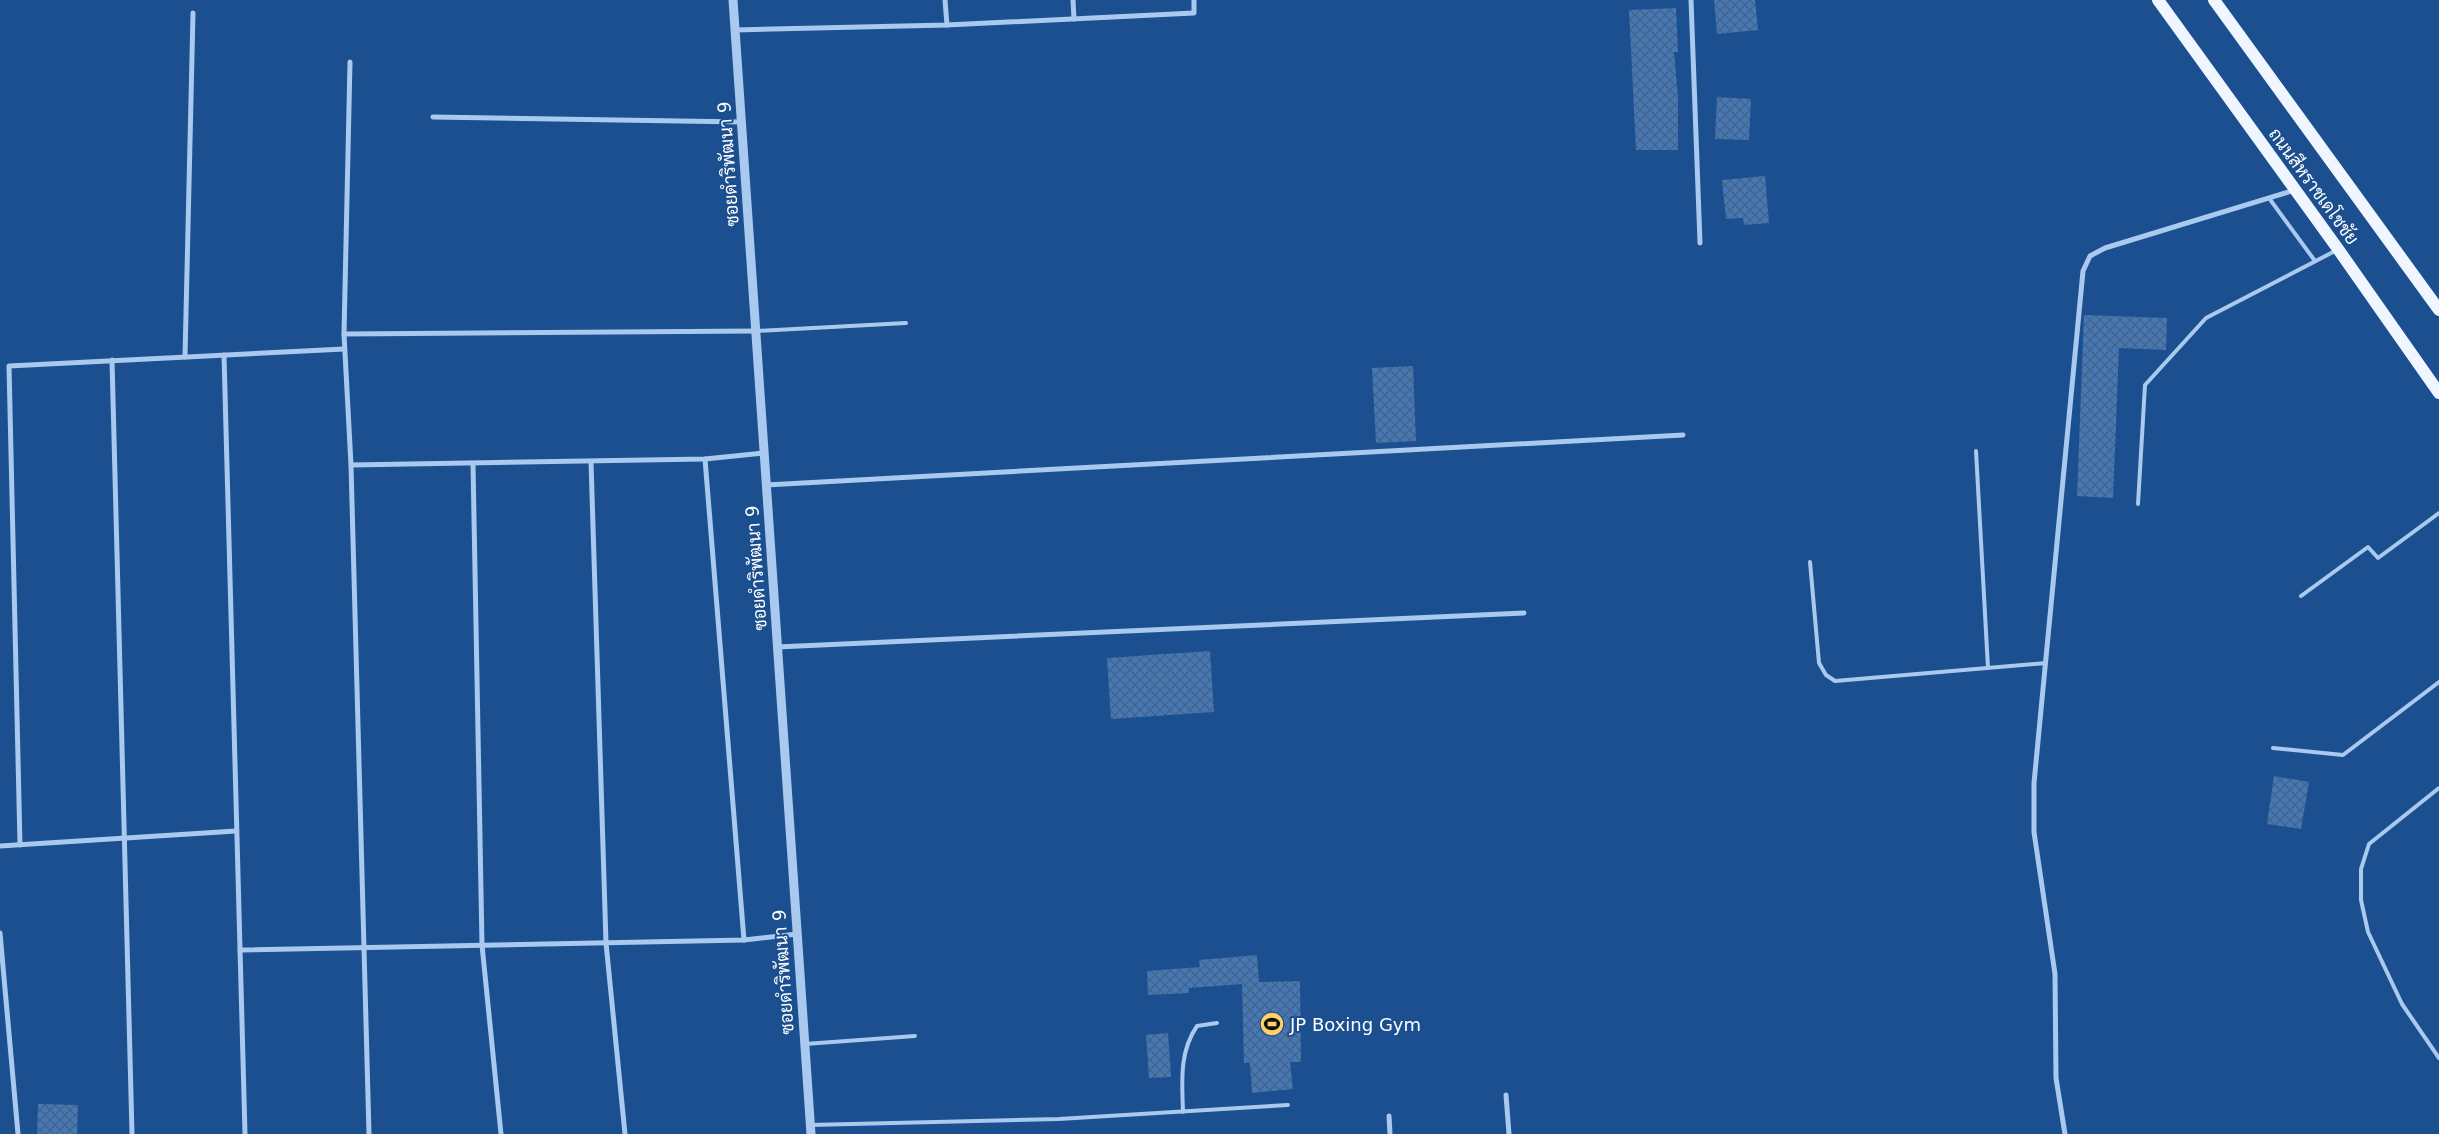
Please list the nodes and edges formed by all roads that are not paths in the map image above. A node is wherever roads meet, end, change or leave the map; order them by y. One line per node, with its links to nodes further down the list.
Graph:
1 (733, 0): 11 (street, ซอยดำริพัฒนา 9)
2 (946, 0): 10 (street)
3 (1073, 0): 9 (street)
4 (1194, 0): 9 (street)
5 (1691, 0): 17 (street)
6 (2158, 0): 15 (main road, ถนนสีหราชเดโชชัย)
7 (2214, 0): 20 (main road, ถนนสีหราชเดโชชัย)
8 (193, 13): 26 (street)
9 (1074, 19): 10 (street)
10 (947, 25): 11 (street)
11 (735, 30): 14 (street, ซอยดำริพัฒนา 9)
12 (350, 62): 23 (street)
13 (433, 117): 14 (street)
14 (742, 122): 22 (street, ซอยดำริพัฒนา 9)
15 (2295, 190): 16 (street); 18 (main road, ถนนสีหราชเดโชชัย)
16 (2269, 198): 19 (lane); 43 (street)
17 (1700, 244)
18 (2338, 249): 19 (lane); 28 (main road, ถนนสีหราชเดโชชัย)
19 (2315, 261): 37 (lane)
20 (2439, 310)
21 (906, 322): 22 (lane)
22 (756, 331): 23 (street); 31 (street, ซอยดำริพัฒนา 9)
23 (344, 334): 24 (street)
24 (344, 349): 25 (street); 35 (street)
25 (224, 355): 26 (street); 48 (street)
26 (185, 357): 27 (street)
27 (112, 360): 49 (street); 50 (street)
28 (2439, 393)
29 (1683, 435): 36 (street)
30 (1976, 452): 44 (lane)
31 (764, 453): 32 (street); 36 (street, ซอยดำริพัฒนา 9)
32 (705, 459): 33 (street); 54 (street)
33 (591, 462): 34 (street); 55 (street)
34 (472, 464): 35 (street); 56 (street)
35 (351, 465): 57 (street)
36 (766, 485): 42 (street, ซอยดำริพัฒนา 9)
37 (2138, 504)
38 (2439, 513): 40 (lane)
39 (1810, 562): 44 (lane)
40 (2301, 596)
41 (1524, 613): 42 (street)
42 (777, 647): 53 (street, ซอยดำริพัฒนา 9)
43 (2046, 663): 44 (lane); 76 (street)
44 (1988, 668)
45 (2439, 682): 46 (lane)
46 (2273, 748)
47 (2439, 788): 62 (lane)
48 (236, 831): 49 (street); 58 (street)
49 (125, 838): 50 (street); 69 (street)
50 (20, 845): 51 (street)
51 (0, 846)
52 (0, 933): 68 (street)
53 (797, 934): 54 (street); 61 (street, ซอยดำริพัฒนา 9)
54 (744, 940): 55 (street)
55 (606, 943): 56 (street); 73 (street)
56 (482, 945): 57 (street); 72 (street)
57 (364, 948): 58 (street); 71 (street)
58 (240, 950): 70 (street)
59 (1217, 1024): 65 (lane)
60 (915, 1036): 61 (lane)
61 (804, 1044): 67 (street, ซอยดำริพัฒนา 9)
62 (2439, 1058)
63 (1506, 1095): 75 (street)
64 (1288, 1105): 65 (lane)
65 (1183, 1112): 67 (lane)
66 (1389, 1116): 74 (street)
67 (810, 1130)
68 (18, 1134)
69 (132, 1134)
70 (245, 1134)
71 (369, 1134)
72 (501, 1134)
73 (624, 1134)
74 (1390, 1134)
75 (1509, 1134)
76 (2064, 1134)

